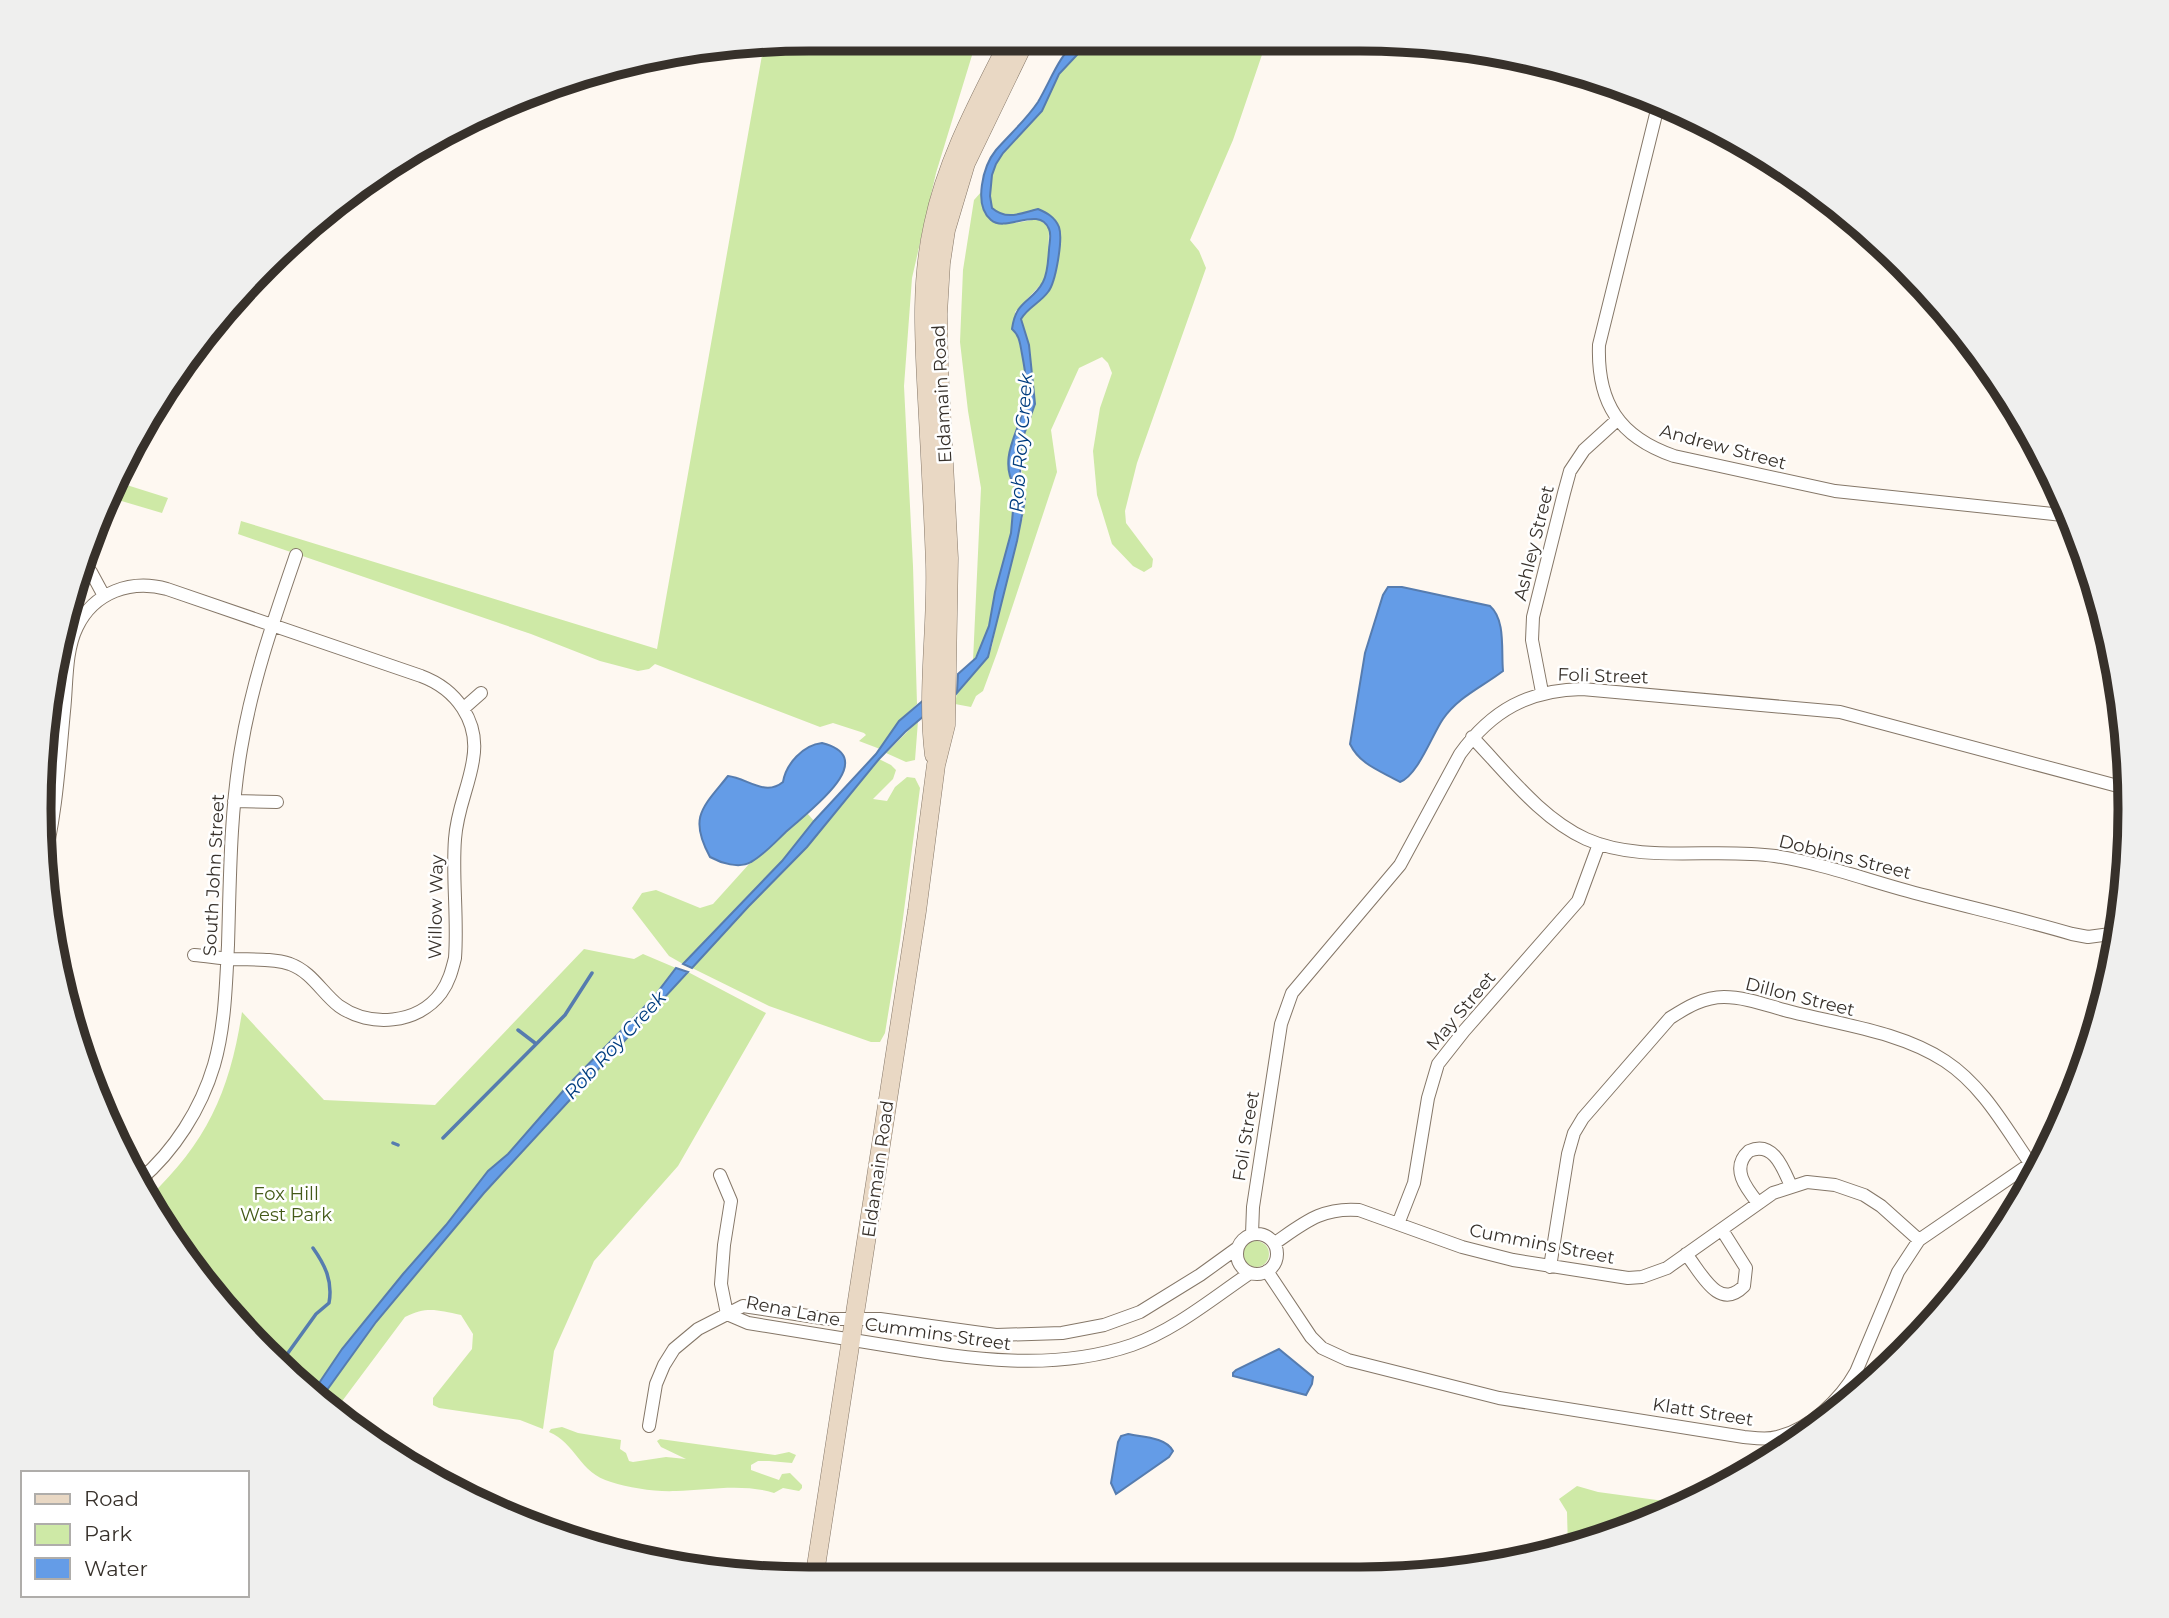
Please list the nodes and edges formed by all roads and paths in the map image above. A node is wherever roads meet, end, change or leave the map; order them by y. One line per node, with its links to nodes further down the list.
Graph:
1 (1004, 51): 14 (main road, Eldamain Road)
2 (1020, 51): 14 (main road, Eldamain Road)
3 (1657, 111): 4 (street, Andrew Street)
4 (1617, 420): 5 (street, Andrew Street); 10 (street, Ashley Street)
5 (2059, 515)
6 (296, 555): 9 (street, South John Street)
7 (91, 572): 8 (street)
8 (104, 596): 9 (street); 18 (street)
9 (272, 625): 12 (street); 16 (street, South John Street)
10 (1542, 692): 13 (street, Foli Street); 15 (street, Foli Street)
11 (481, 693): 12 (street)
12 (464, 708): 22 (street, Willow Way)
13 (1472, 737): 19 (street, Dobbins Street); 30 (street, Foli Street)
14 (936, 765): 39 (main road, Eldamain Road)
15 (2118, 786)
16 (234, 801): 17 (street); 22 (street, South John Street)
17 (277, 802)
18 (51, 822)
19 (1599, 844): 20 (street, Dobbins Street); 28 (street, May Street)
20 (2108, 934)
21 (194, 955): 22 (street, Willow Way)
22 (227, 959): 24 (street, South John Street)
23 (2030, 1163): 31 (street, Klatt Street); 35 (street, Dillon Street)
24 (145, 1175)
25 (719, 1175): 38 (street)
26 (1791, 1186): 27 (street, Cummins Street); 27 (street); 31 (street, Cummins Street)
27 (1758, 1203): 29 (street, Cummins Street)
28 (1398, 1224): 32 (street, Cummins Street); 35 (street, Cummins Street)
29 (1722, 1230): 34 (street, Cummins Street); 34 (street)
30 (1252, 1234): 32 (street); 33 (street)
31 (1920, 1240): 41 (street, Klatt Street)
32 (1275, 1243): 36 (street)
33 (1236, 1249): 37 (street); 39 (street, Cummins Street)
34 (1686, 1254): 35 (street, Cummins Street)
35 (1550, 1267)
36 (1267, 1271): 37 (street); 43 (street, Klatt Street)
37 (1250, 1273): 40 (street, Cummins Street)
38 (727, 1314): 39 (street, Rena Lane); 40 (street, Rena Lane); 42 (street, Rena Lane)
39 (856, 1317): 40 (main road, Eldamain Road)
40 (852, 1340): 44 (main road, Eldamain Road)
41 (1841, 1395)
42 (649, 1426)
43 (1790, 1433)
44 (816, 1567)

